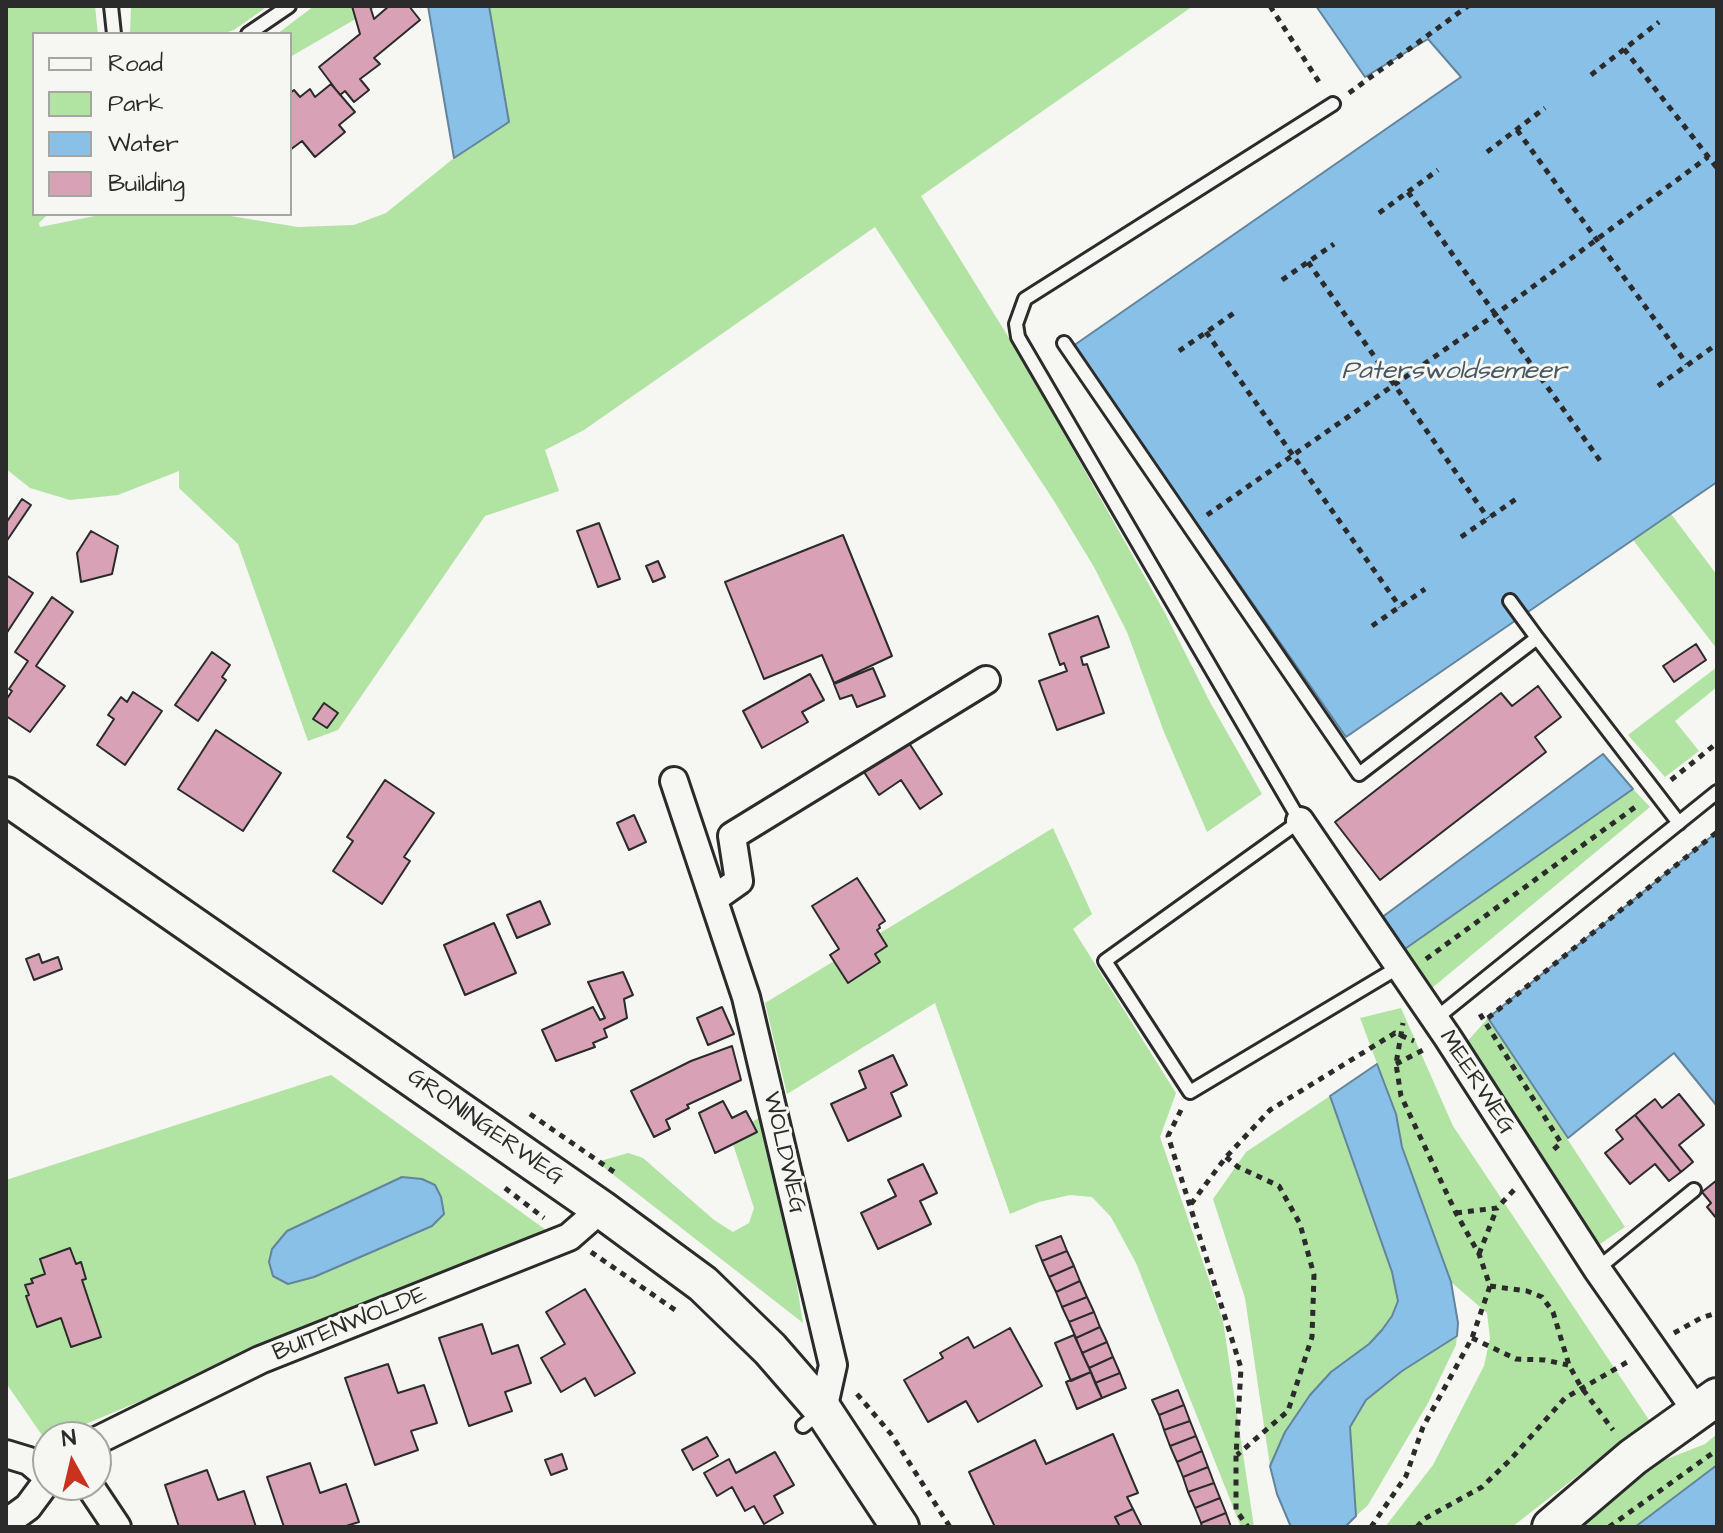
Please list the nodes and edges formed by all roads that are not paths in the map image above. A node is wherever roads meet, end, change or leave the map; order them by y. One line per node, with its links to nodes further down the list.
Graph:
1 (111, 6): 3 (lane)
2 (289, 6): 4 (lane)
3 (114, 32)
4 (251, 32)
5 (1333, 104): 13 (lane)
6 (1064, 343): 8 (lane)
7 (1510, 601): 8 (lane)
8 (1537, 638): 14 (lane)
9 (986, 680): 15 (street)
10 (674, 781): 15 (street, WOLDWEG)
11 (1717, 792): 14 (lane)
12 (14, 806): 19 (main road, GRONINGERWEG)
13 (1300, 821): 16 (street, MEERWEG); 16 (lane)
14 (1679, 823): 17 (lane)
15 (715, 898): 22 (street, WOLDWEG)
16 (1402, 971): 17 (street, MEERWEG)
17 (1435, 1019): 20 (street, MEERWEG)
18 (1694, 1190): 20 (lane)
19 (601, 1209): 22 (main road, GRONINGERWEG); 23 (street, BUITENWOLDE)
20 (1597, 1269): 21 (street, MEERWEG)
21 (1707, 1405): 31 (main road, MEERWEG)
22 (813, 1418): 30 (main road, GRONINGERWEG)
23 (112, 1433)
24 (6, 1454): 25 (street)
25 (32, 1464)
26 (32, 1501): 28 (street)
27 (100, 1501): 29 (street)
28 (6, 1523)
29 (117, 1527)
30 (900, 1527)
31 (1551, 1527)

